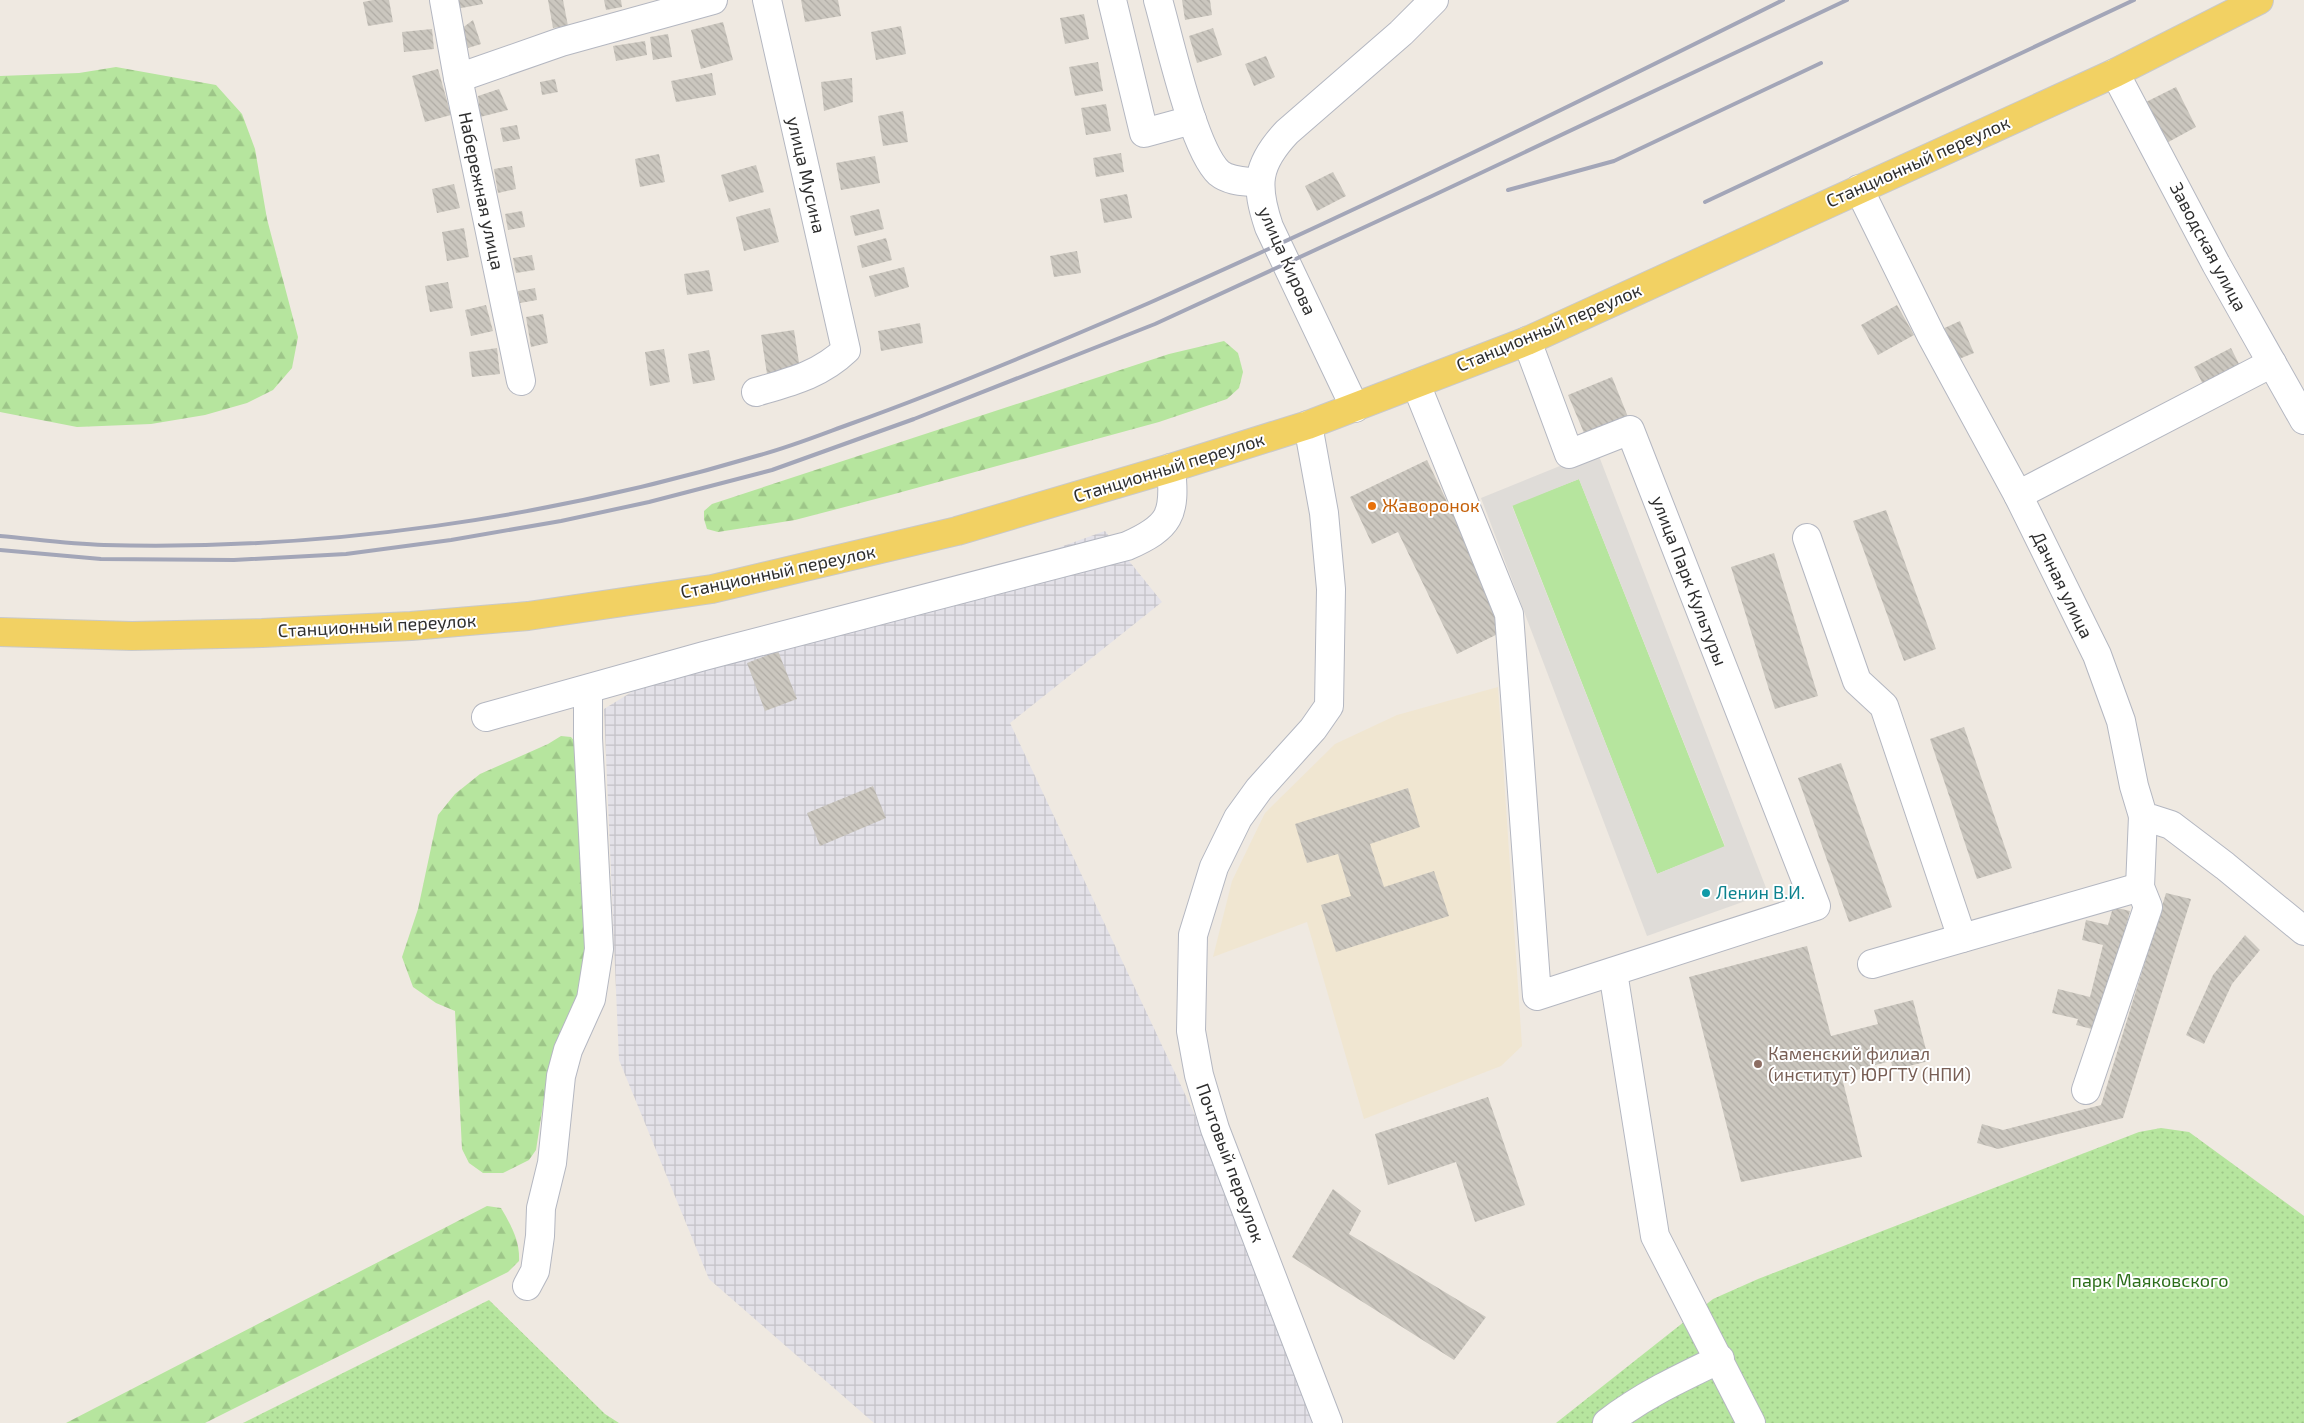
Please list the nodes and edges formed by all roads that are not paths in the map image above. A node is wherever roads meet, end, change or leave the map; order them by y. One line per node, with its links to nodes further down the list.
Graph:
1 (444, 0): 9 (street, Набережная улица)
2 (713, 0): 9 (street)
3 (767, 0): 17 (street, улица Мусина)
4 (1112, 0): 10 (street)
5 (1158, 0): 10 (street)
6 (1434, 0): 11 (street, улица Кирова)
7 (2259, 0): 8 (main road, Станционный переулок)
8 (2115, 73): 12 (main road, Станционный переулок); 14 (street, Заводская улица)
9 (458, 78): 15 (street, Набережная улица)
10 (1192, 120): 11 (street)
11 (1260, 183): 18 (street, улица Кирова)
12 (1859, 189): 13 (main road, Станционный переулок); 22 (street, Дачная улица)
13 (1527, 341): 16 (main road, Станционный переулок); 32 (street, улица Парк Культуры)
14 (2272, 363): 19 (street, Заводская улица); 22 (street)
15 (521, 381)
16 (1416, 384): 18 (main road, Станционный переулок); 32 (street)
17 (756, 392)
18 (1355, 408): 20 (main road, Станционный переулок)
19 (2304, 420)
20 (1308, 425): 21 (main road, Станционный переулок); 36 (street, Почтовый переулок)
21 (1171, 468): 24 (main road, Станционный переулок); 25 (street)
22 (2018, 495): 27 (street, Дачная улица)
23 (1807, 538): 30 (street)
24 (0, 632)
25 (588, 690): 26 (street); 34 (street)
26 (486, 717)
27 (2143, 816): 28 (street, Дачная улица); 29 (street)
28 (2140, 887): 30 (street); 33 (street, Дачная улица)
29 (2304, 931)
30 (1962, 938): 31 (street)
31 (1872, 964)
32 (1612, 972): 35 (street)
33 (2086, 1090)
34 (527, 1286)
35 (1720, 1359): 37 (street); 38 (street)
36 (1328, 1423)
37 (1607, 1423)
38 (1751, 1423)

